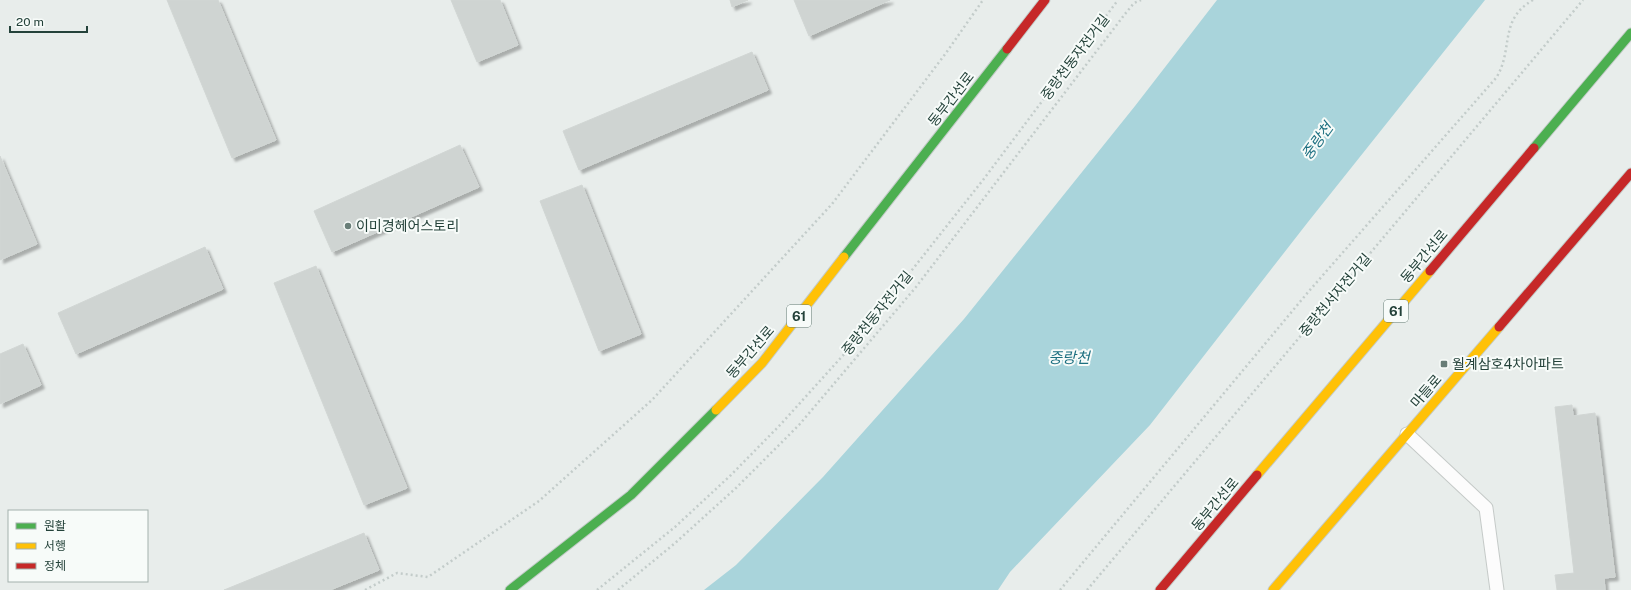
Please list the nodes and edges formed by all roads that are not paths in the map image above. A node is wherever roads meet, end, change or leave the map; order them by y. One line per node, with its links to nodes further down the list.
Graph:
1 (1045, 0): 5 (main road, 동부간선로 / 61)
2 (1631, 33): 6 (main road, 동부간선로 / 61)
3 (1631, 173): 4 (main road, 마들로)
4 (1407, 434): 7 (main road, 마들로); 8 (lane)
5 (510, 590)
6 (1160, 590)
7 (1273, 590)
8 (1497, 590)

